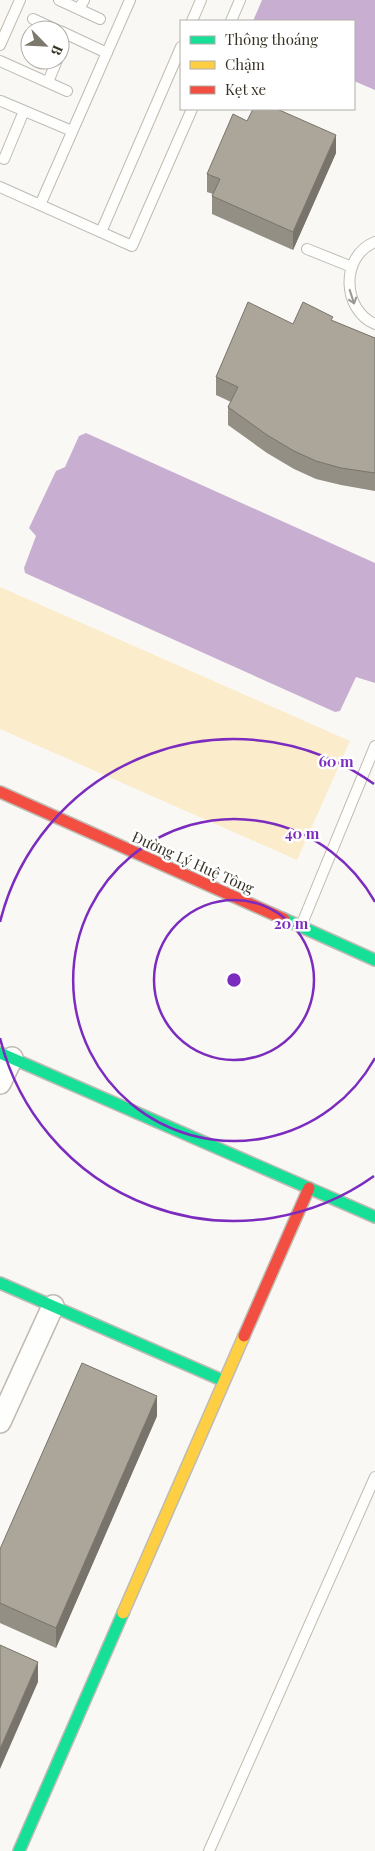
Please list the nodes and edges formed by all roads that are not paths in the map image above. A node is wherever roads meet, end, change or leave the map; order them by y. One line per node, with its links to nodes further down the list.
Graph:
1 (20, 0): 11 (lane)
2 (59, 0): 6 (lane)
3 (130, 0): 13 (lane)
4 (201, 0): 8 (lane)
5 (240, 0): 9 (lane)
6 (82, 5): 7 (lane)
7 (100, 18)
8 (192, 20)
9 (231, 20)
10 (70, 36): 13 (lane)
11 (0, 45)
12 (180, 49): 25 (lane)
13 (107, 53): 21 (lane)
14 (0, 61): 16 (lane)
15 (53, 70): 16 (lane)
16 (48, 82): 17 (lane)
17 (68, 91)
18 (1, 102): 20 (lane)
19 (192, 110): 25 (lane)
20 (24, 111): 21 (lane); 22 (lane)
21 (72, 131): 24 (lane)
22 (4, 159)
23 (0, 187): 24 (lane)
24 (40, 204): 25 (lane)
25 (101, 232)
26 (375, 242): 28 (lane)
27 (307, 249): 28 (lane)
28 (352, 267): 29 (lane, one-way to 29)
29 (375, 324)
30 (375, 746): 32 (lane)
31 (0, 792): 32 (street, Đường Lý Huệ Tông)
32 (300, 928): 33 (street, Đường Lý Huệ Tông)
33 (375, 960)
34 (6, 1055): 35 (street); 36 (street)
35 (0, 1084)
36 (309, 1188): 37 (street); 40 (street)
37 (375, 1217)
38 (0, 1283): 39 (street)
39 (53, 1306): 40 (street); 41 (street)
40 (224, 1381): 43 (street)
41 (0, 1422)
42 (375, 1477): 44 (lane)
43 (19, 1851)
44 (208, 1851)

